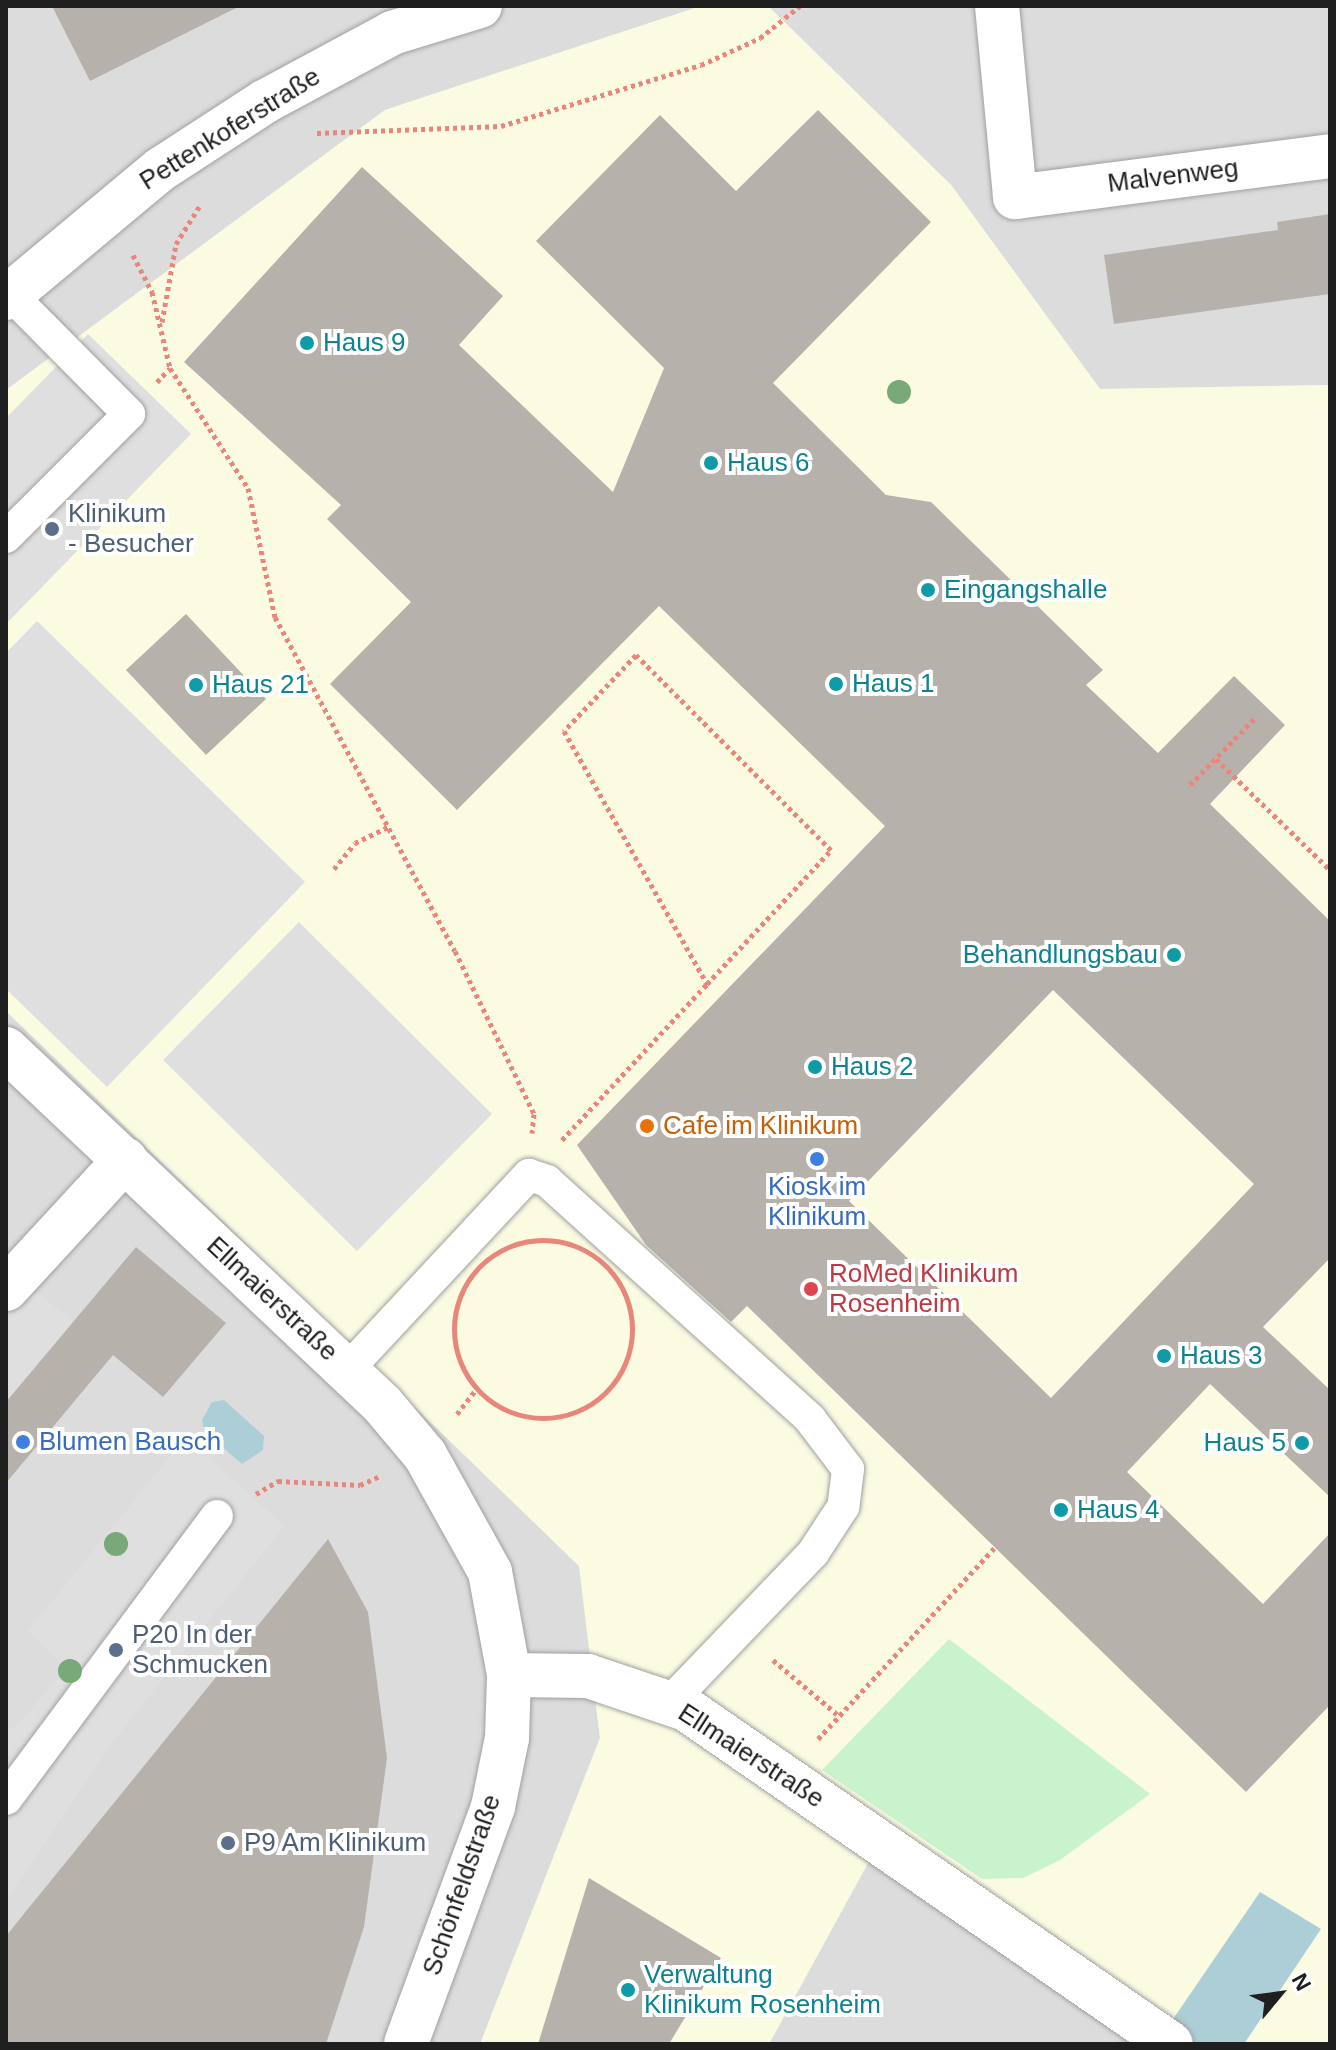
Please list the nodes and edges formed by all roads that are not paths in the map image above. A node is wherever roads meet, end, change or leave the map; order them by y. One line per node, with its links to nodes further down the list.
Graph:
1 (480, 6): 4 (street, Pettenkoferstraße)
2 (997, 6): 3 (street, Malvenweg)
3 (1330, 156)
4 (8, 296): 5 (lane)
5 (6, 537)
6 (6, 1049): 7 (street, Ellmaierstraße)
7 (125, 1160): 8 (street); 9 (street, Ellmaierstraße)
8 (6, 1289)
9 (347, 1370): 11 (street, Ellmaierstraße); 12 (lane)
10 (217, 1516): 13 (lane)
11 (509, 1675): 12 (street, Ellmaierstraße); 15 (street, Schönfeldstraße)
12 (669, 1703): 14 (street, Ellmaierstraße)
13 (6, 1799)
14 (1154, 2032)
15 (406, 2044)

